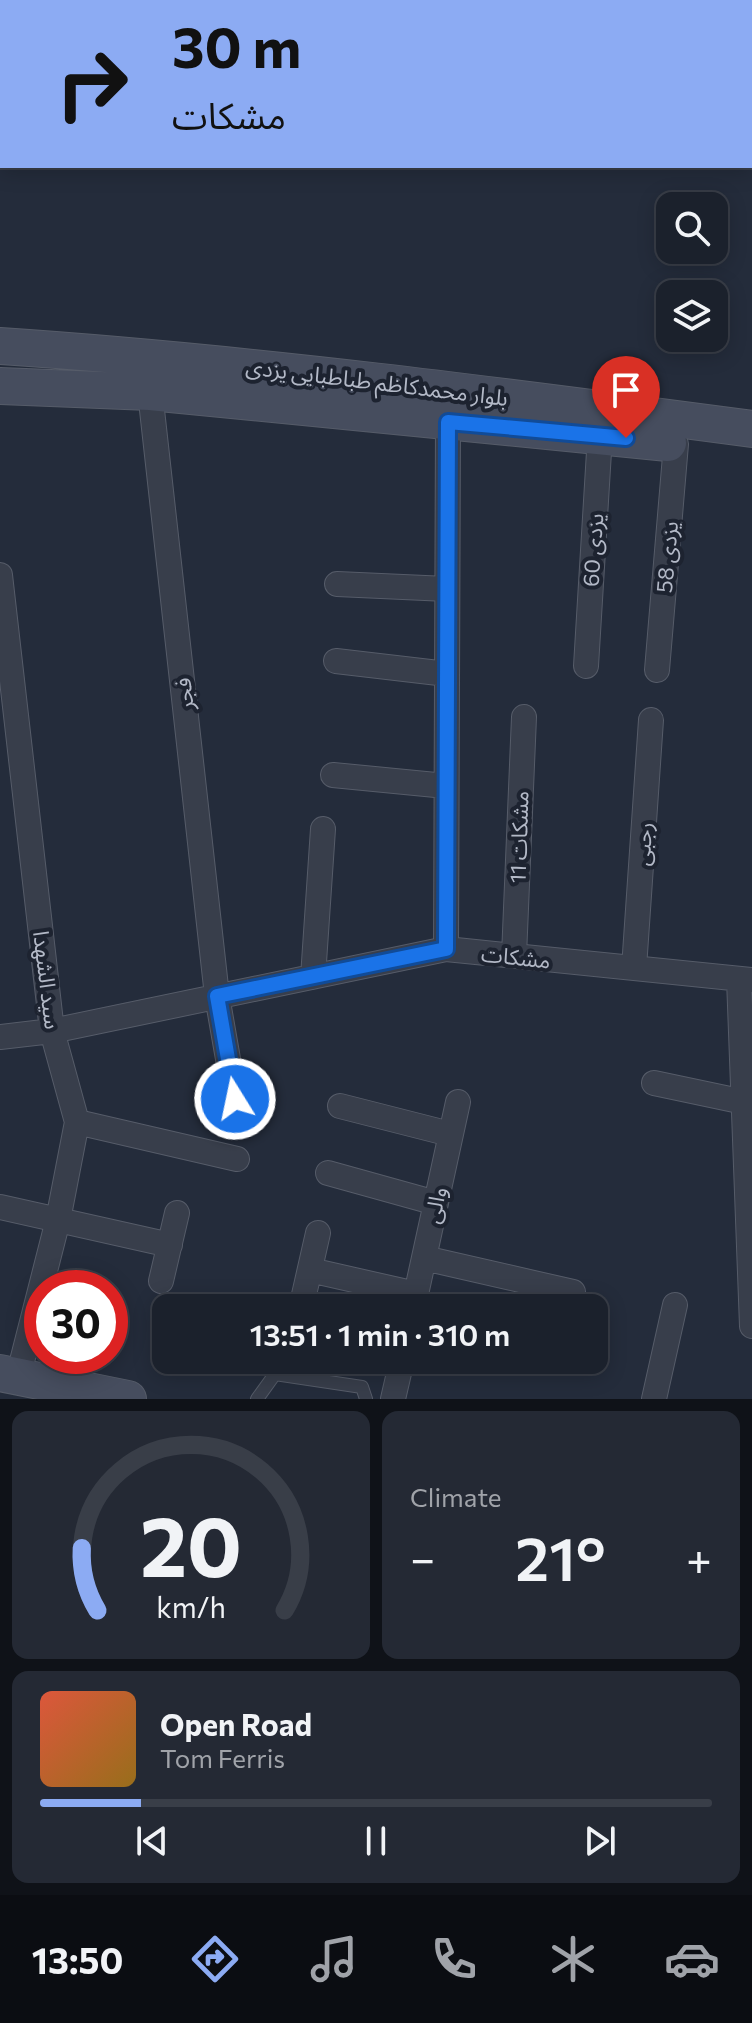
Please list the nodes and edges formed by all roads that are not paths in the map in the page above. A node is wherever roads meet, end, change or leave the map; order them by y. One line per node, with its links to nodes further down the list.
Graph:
1 (0, 346): 3 (main road, بلوار محمدکاظم طباطبایی یزدی)
2 (0, 386): 4 (main road, بلوار محمدکاظم طباطبایی یزدی)
3 (294, 389): 4 (main road, بلوار محمدکاظم طباطبایی یزدی); 5 (main road, بلوار محمدکاظم طباطبایی یزدی)
4 (150, 392): 28 (street, فجر)
5 (337, 393): 6 (main road, بلوار محمدکاظم طباطبایی یزدی); 7 (main road, بلوار محمدکاظم طباطبایی یزدی)
6 (448, 422): 8 (main road, بلوار محمدکاظم طباطبایی یزدی); 13 (street)
7 (752, 429)
8 (600, 435): 9 (main road, بلوار محمدکاظم طباطبایی یزدی); 15 (street, یزدی 60)
9 (676, 444): 10 (main road, بلوار محمدکاظم طباطبایی یزدی); 16 (street, یزدی 58)
10 (752, 453)
11 (0, 575): 29 (street, سید الشهدا)
12 (337, 584): 13 (street)
13 (447, 589): 17 (street)
14 (336, 661): 17 (street)
15 (586, 666)
16 (657, 670)
17 (447, 674): 21 (street)
18 (524, 717): 24 (street, 11 مشکات)
19 (651, 720): 25 (street, رجبی)
20 (333, 775): 21 (street)
21 (446, 786): 23 (street)
22 (323, 829): 26 (street)
23 (446, 949): 24 (street, مشکات); 26 (street, مشکات)
24 (514, 956): 25 (street, مشکات)
25 (634, 968): 27 (street, مشکات)
26 (313, 977): 28 (street, مشکات)
27 (746, 980): 34 (street)
28 (217, 996): 29 (street, مشکات); 32 (street, فجر)
29 (52, 1031): 30 (street, مشکات); 36 (street, سید الشهدا)
30 (0, 1037)
31 (654, 1083): 34 (street)
32 (235, 1099)
33 (458, 1102): 37 (street, والی)
34 (744, 1102): 54 (street)
35 (340, 1106): 37 (street)
36 (77, 1122): 38 (street); 43 (street, سید الشهدا)
37 (450, 1134): 40 (street, والی)
38 (237, 1159)
39 (328, 1173): 40 (street)
40 (436, 1203): 46 (street, والی)
41 (0, 1207): 43 (street)
42 (177, 1213): 45 (street)
43 (58, 1220): 45 (street); 56 (street, سید الشهدا)
44 (318, 1233): 47 (street)
45 (170, 1245): 48 (street)
46 (424, 1258): 49 (street); 52 (street, والی)
47 (310, 1270): 50 (street); 51 (street)
48 (161, 1281)
49 (573, 1292)
50 (304, 1294)
51 (391, 1294)
52 (416, 1294)
53 (675, 1305): 61 (street)
54 (752, 1326)
55 (399, 1374): 60 (street)
56 (9, 1375): 57 (main road)
57 (128, 1399)
58 (257, 1399): 59 (lane)
59 (366, 1399)
60 (393, 1399)
61 (654, 1399)

